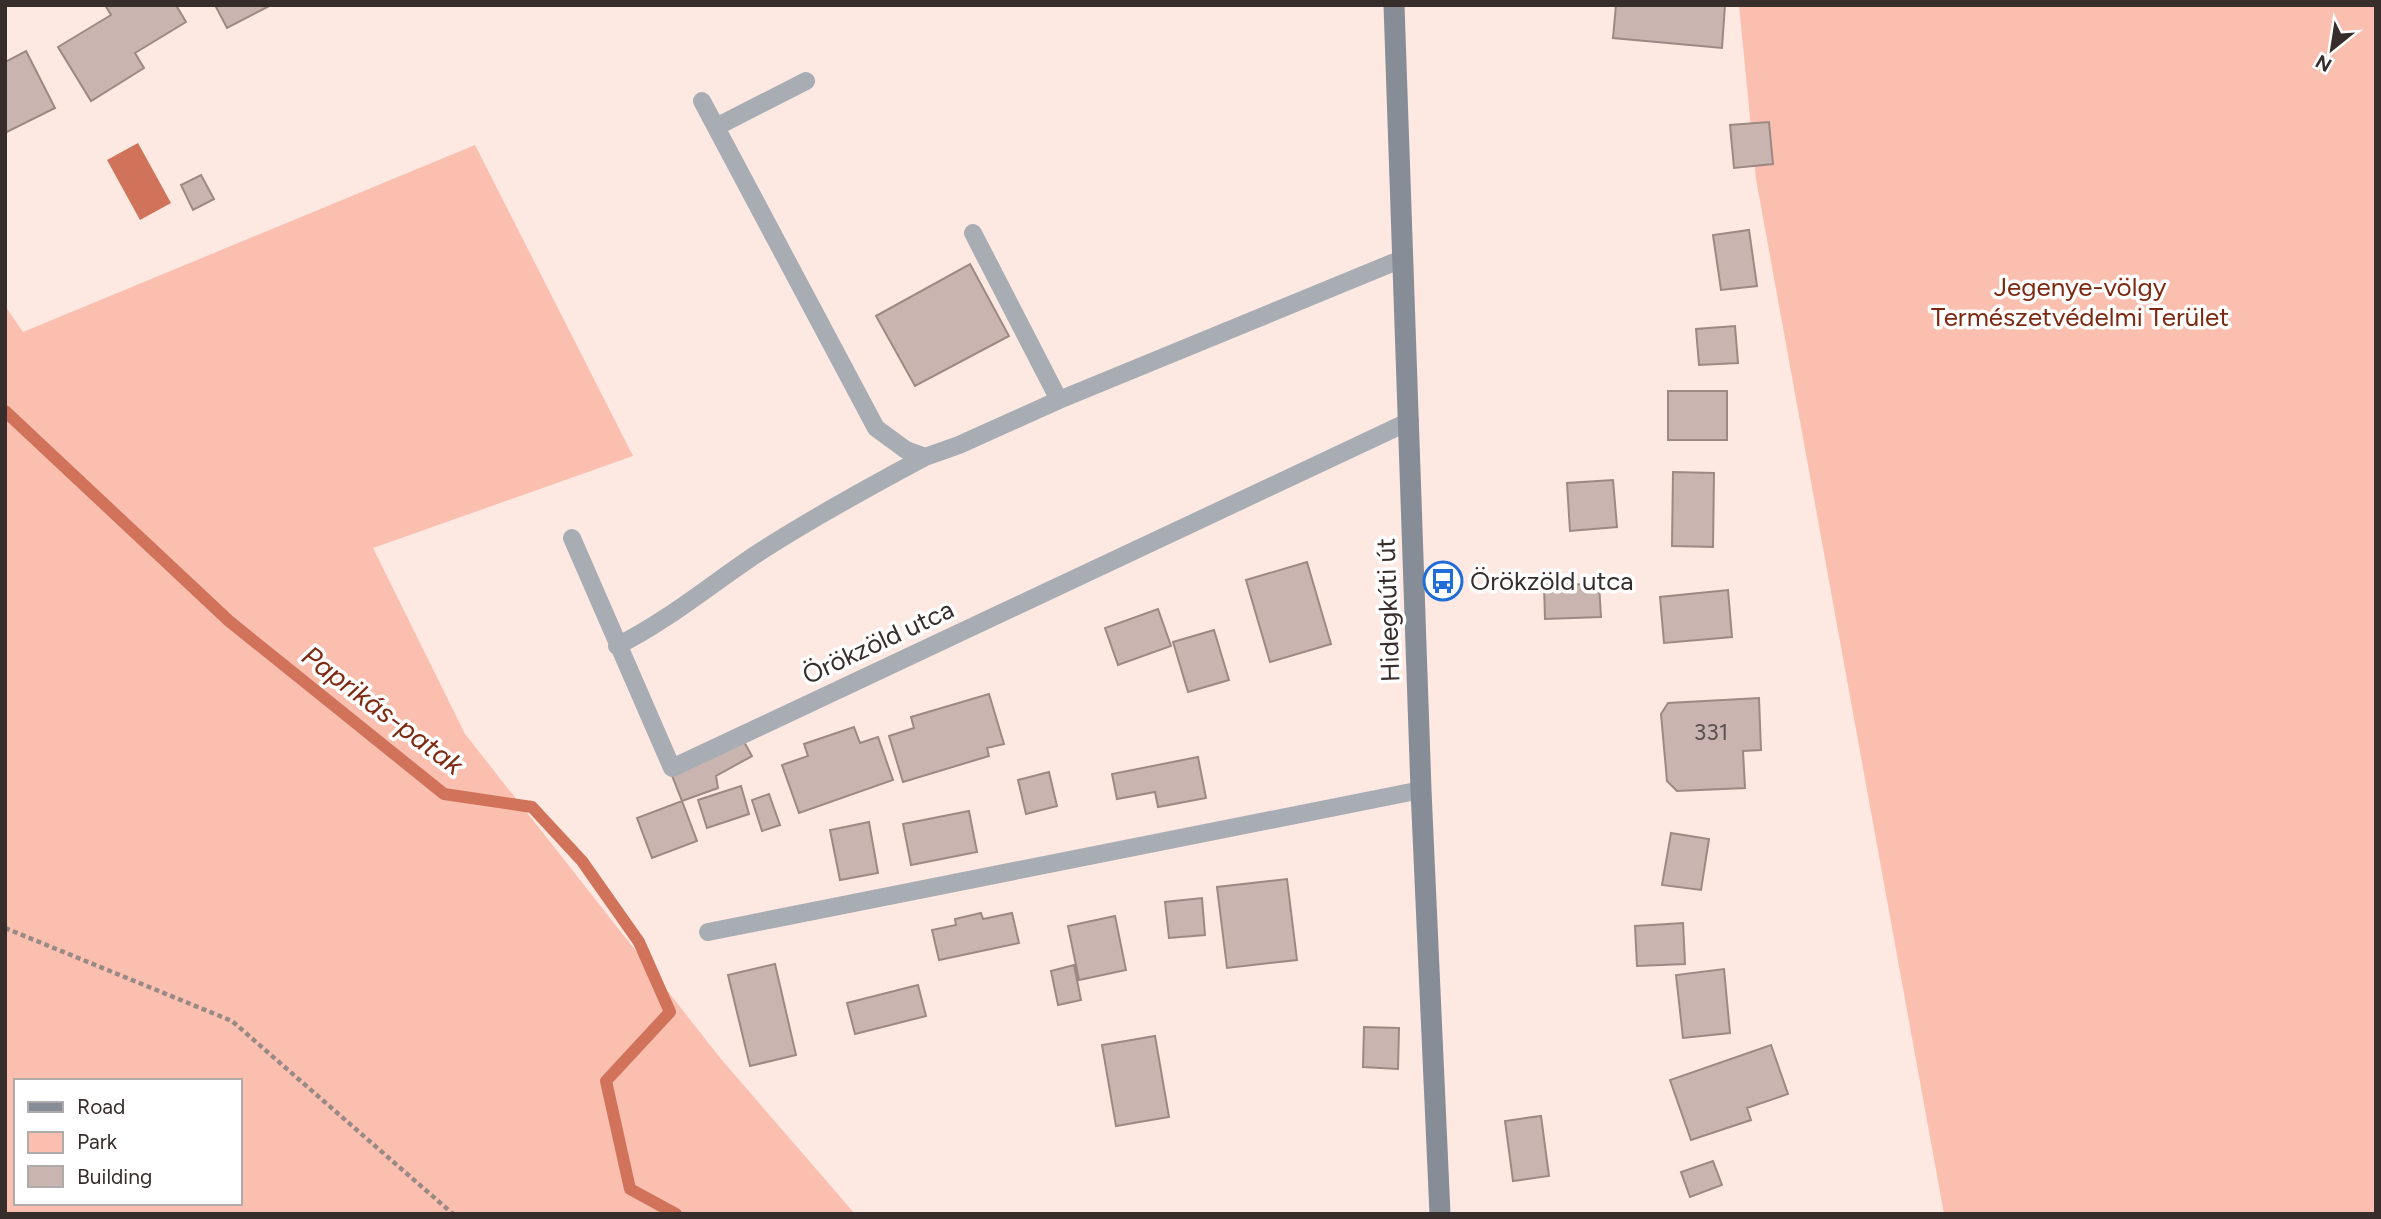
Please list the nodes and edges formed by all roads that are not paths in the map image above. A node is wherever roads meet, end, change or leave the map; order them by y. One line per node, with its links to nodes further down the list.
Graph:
1 (1394, 5): 6 (main road, Hidegkúti út)
2 (806, 81): 4 (lane)
3 (702, 101): 4 (lane)
4 (716, 127): 9 (lane)
5 (973, 233): 7 (lane)
6 (1402, 259): 7 (lane); 8 (main road, Hidegkúti út)
7 (1059, 400): 9 (lane)
8 (1410, 421): 11 (lane, Örökzöld utca); 12 (main road, Hidegkúti út)
9 (925, 457): 11 (lane)
10 (572, 538): 11 (lane, Örökzöld utca)
11 (617, 646)
12 (1421, 790): 13 (lane); 14 (main road, Hidegkúti út)
13 (708, 932)
14 (1440, 1214)

